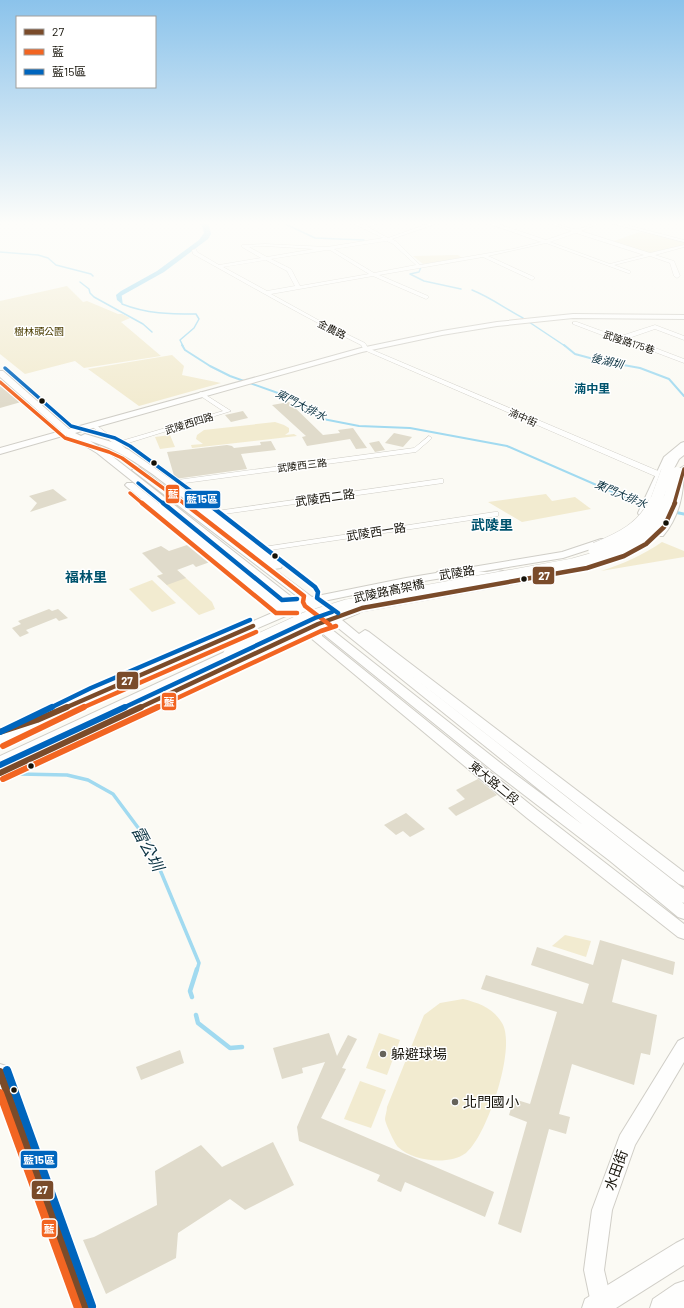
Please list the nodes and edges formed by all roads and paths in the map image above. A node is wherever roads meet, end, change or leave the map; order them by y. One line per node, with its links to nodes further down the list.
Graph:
1 (249, 283): 6 (street, 金農路)
2 (296, 283): 5 (street)
3 (325, 283): 5 (street)
4 (393, 283): 7 (street)
5 (299, 288): 6 (street)
6 (266, 293): 12 (street, 金農路)
7 (426, 297)
8 (684, 317): 12 (street)
9 (575, 323): 10 (street, 武陵路175巷)
10 (624, 338): 11 (street); 13 (street, 武陵路175巷)
11 (684, 338)
12 (366, 349): 15 (street); 25 (street, 湳中街)
13 (684, 361)
14 (0, 373): 17 (street)
15 (201, 394): 16 (street); 19 (street, 武陵西四路)
16 (93, 425): 17 (street); 19 (street)
17 (68, 432): 22 (street); 23 (street); 36 (street); 37 (street)
18 (429, 438): 27 (street, 武陵西三路)
19 (118, 444): 23 (street)
20 (684, 445): 25 (street)
21 (684, 449): 25 (highway, 武陵路高架橋)
22 (0, 451)
23 (126, 452): 27 (street)
24 (684, 459): 25 (highway, 武陵路高架橋)
25 (671, 479): 30 (street, 武陵路); 31 (street); 31 (street, 武陵路); 34 (highway); 40 (highway, 武陵路高架橋, bridge)
26 (440, 481): 28 (street, 武陵西二路)
27 (170, 483): 28 (street)
28 (210, 514): 32 (street)
29 (495, 514): 32 (street, 武陵西一路)
30 (637, 519): 31 (street); 33 (street, 武陵路)
31 (662, 529): 35 (street, 武陵路)
32 (257, 550): 36 (street)
33 (442, 575): 34 (highway); 36 (street, 武陵路)
34 (487, 576): 35 (highway)
35 (461, 590): 38 (street, 武陵路)
36 (310, 601): 37 (street, 武陵路); 38 (street)
37 (297, 606): 39 (street, 東大路二段); 41 (street, 武陵路)
38 (334, 619): 39 (street, 武陵路); 47 (street); 48 (street)
39 (318, 624): 46 (street, 武陵路); 49 (street, 東大路二段); 50 (street, 東大路二段)
40 (228, 652): 44 (highway, 武陵路高架橋); 45 (highway, 武陵路高架橋)
41 (37, 720): 42 (street); 43 (street, 武陵路)
42 (0, 732)
43 (0, 740)
44 (0, 756)
45 (0, 763)
46 (0, 773)
47 (684, 880)
48 (684, 897)
49 (684, 913)
50 (684, 932)
51 (684, 1046): 55 (street, 水田街)
52 (0, 1072): 56 (street)
53 (684, 1251): 55 (main road)
54 (684, 1293): 57 (main road)
55 (599, 1306)
56 (85, 1308)
57 (662, 1308)

